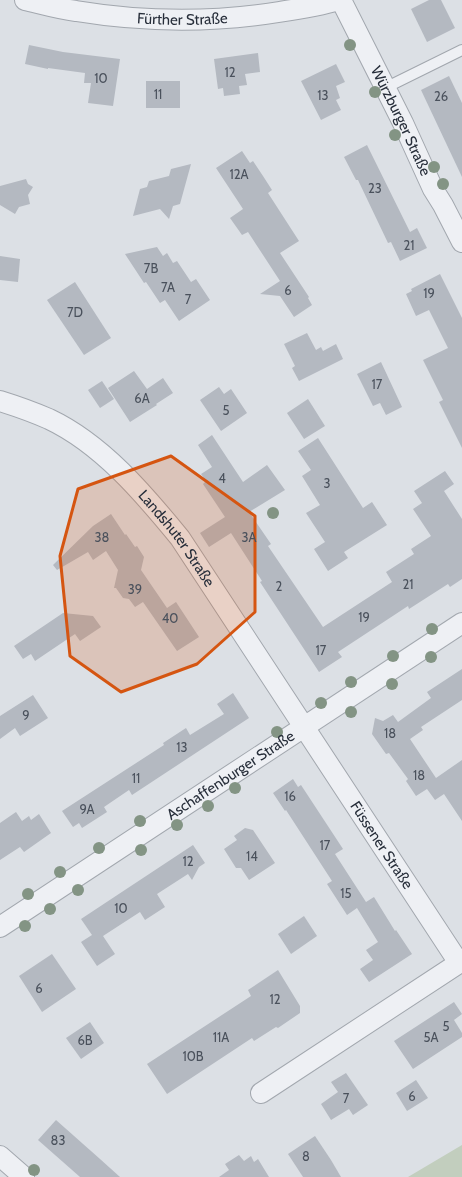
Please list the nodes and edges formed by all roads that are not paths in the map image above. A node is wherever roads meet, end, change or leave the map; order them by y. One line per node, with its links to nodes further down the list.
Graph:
1 (25, 0): 2 (street, Fürther Straße)
2 (340, 0): 4 (street, Würzburger Straße)
3 (462, 50): 4 (lane)
4 (385, 88): 5 (street, Würzburger Straße)
5 (462, 242)
6 (0, 401): 8 (street, Landshuter Straße)
7 (462, 624): 8 (street, Aschaffenburger Straße)
8 (303, 728): 9 (street, Aschaffenburger Straße); 10 (street, Füssener Straße)
9 (0, 928)
10 (460, 962): 11 (street, Füssener Straße)
11 (261, 1093)
12 (0, 1156): 13 (street)
13 (24, 1177)

